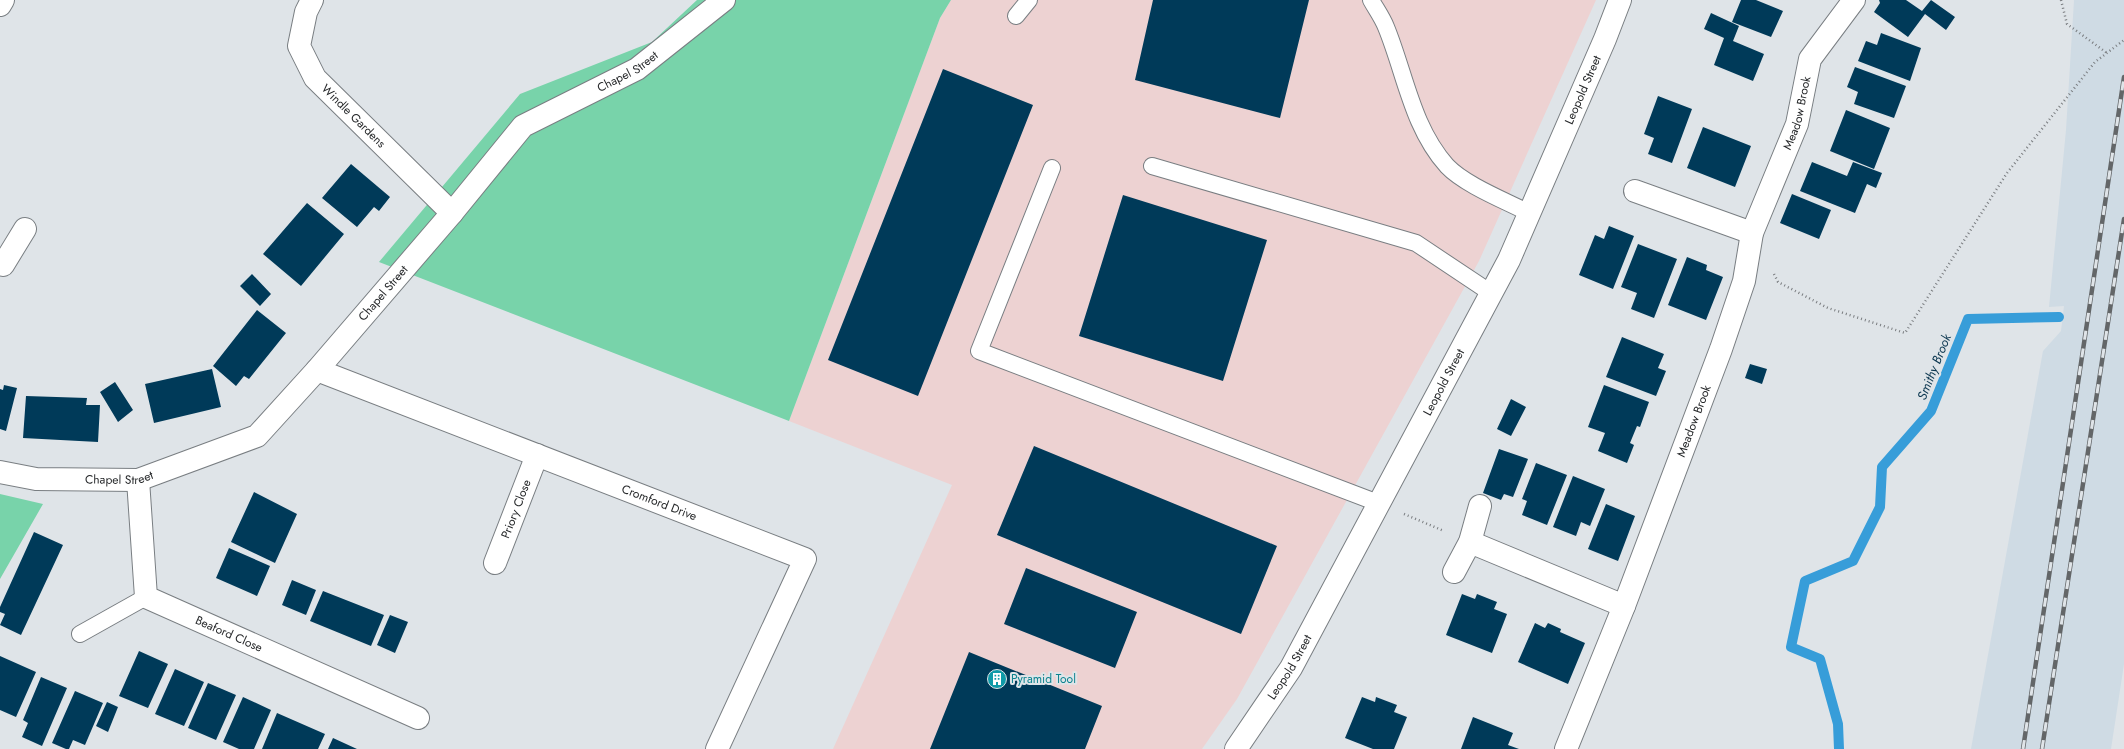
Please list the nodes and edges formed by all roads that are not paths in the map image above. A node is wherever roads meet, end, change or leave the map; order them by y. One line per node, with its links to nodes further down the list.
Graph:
1 (3, 0): 8 (street)
2 (312, 0): 13 (street, Windle Gardens)
3 (724, 0): 13 (street, Chapel Street)
4 (1029, 0): 9 (lane)
5 (1371, 0): 14 (lane)
6 (1620, 0): 14 (street, Leopold Street)
7 (1854, 0): 16 (street, Meadow Brook)
8 (0, 5)
9 (1016, 16)
10 (1152, 166): 18 (lane)
11 (1052, 168): 23 (lane)
12 (1635, 191): 16 (street)
13 (452, 213): 19 (street, Chapel Street)
14 (1529, 213): 18 (street, Leopold Street)
15 (25, 229): 17 (street)
16 (1752, 233): 29 (street, Meadow Brook)
17 (0, 264)
18 (1491, 293): 23 (street, Leopold Street)
19 (317, 370): 20 (street, Cromford Drive); 22 (street, Chapel Street)
20 (537, 455): 26 (street, Priory Close); 32 (street, Cromford Drive)
21 (0, 472): 22 (street, Chapel Street)
22 (138, 480): 28 (street)
23 (1378, 503): 33 (street, Leopold Street)
24 (1480, 506): 25 (street)
25 (1470, 542): 27 (street); 29 (street)
26 (495, 562)
27 (1454, 572)
28 (146, 598): 30 (lane); 31 (street, Beaford Close)
29 (1624, 606): 34 (street, Meadow Brook)
30 (80, 634)
31 (418, 718)
32 (717, 749)
33 (1236, 749)
34 (1566, 749)

